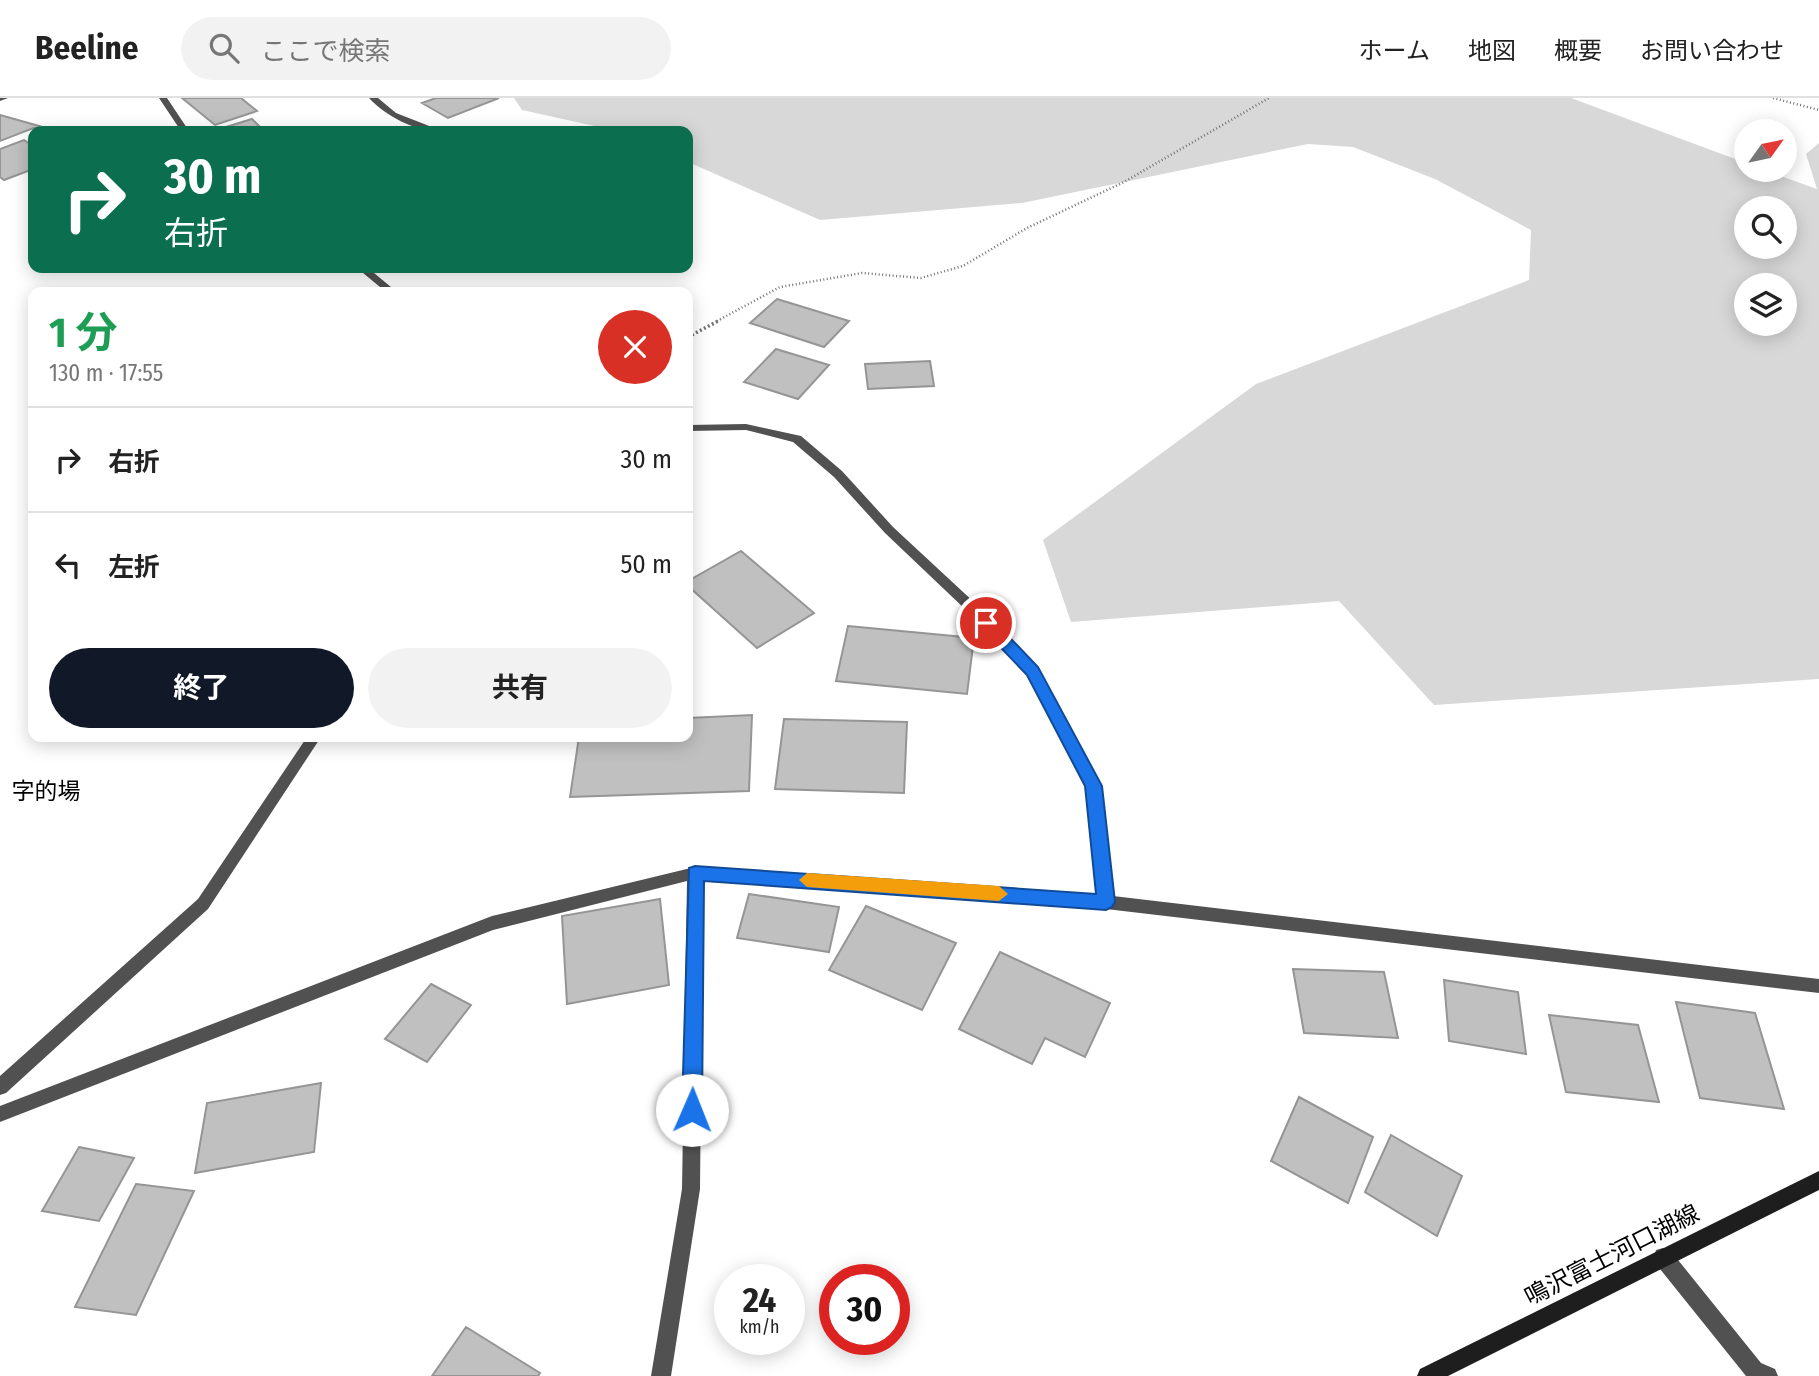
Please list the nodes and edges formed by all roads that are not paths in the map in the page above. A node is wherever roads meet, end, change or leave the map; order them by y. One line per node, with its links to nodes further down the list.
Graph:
1 (163, 98): 3 (street)
2 (373, 98): 4 (street)
3 (182, 126)
4 (424, 126)
5 (368, 273): 6 (street)
6 (386, 287)
7 (693, 428): 10 (street)
8 (311, 742): 12 (street)
9 (695, 873): 10 (street); 13 (street); 17 (street)
10 (1106, 902): 11 (street)
11 (1819, 986)
12 (0, 1087)
13 (0, 1114)
14 (1819, 1180): 15 (main road, 鳴沢富士河口湖線)
15 (1663, 1256): 16 (street); 18 (main road, 鳴沢富士河口湖線)
16 (1759, 1374)
17 (661, 1376)
18 (1427, 1376)

